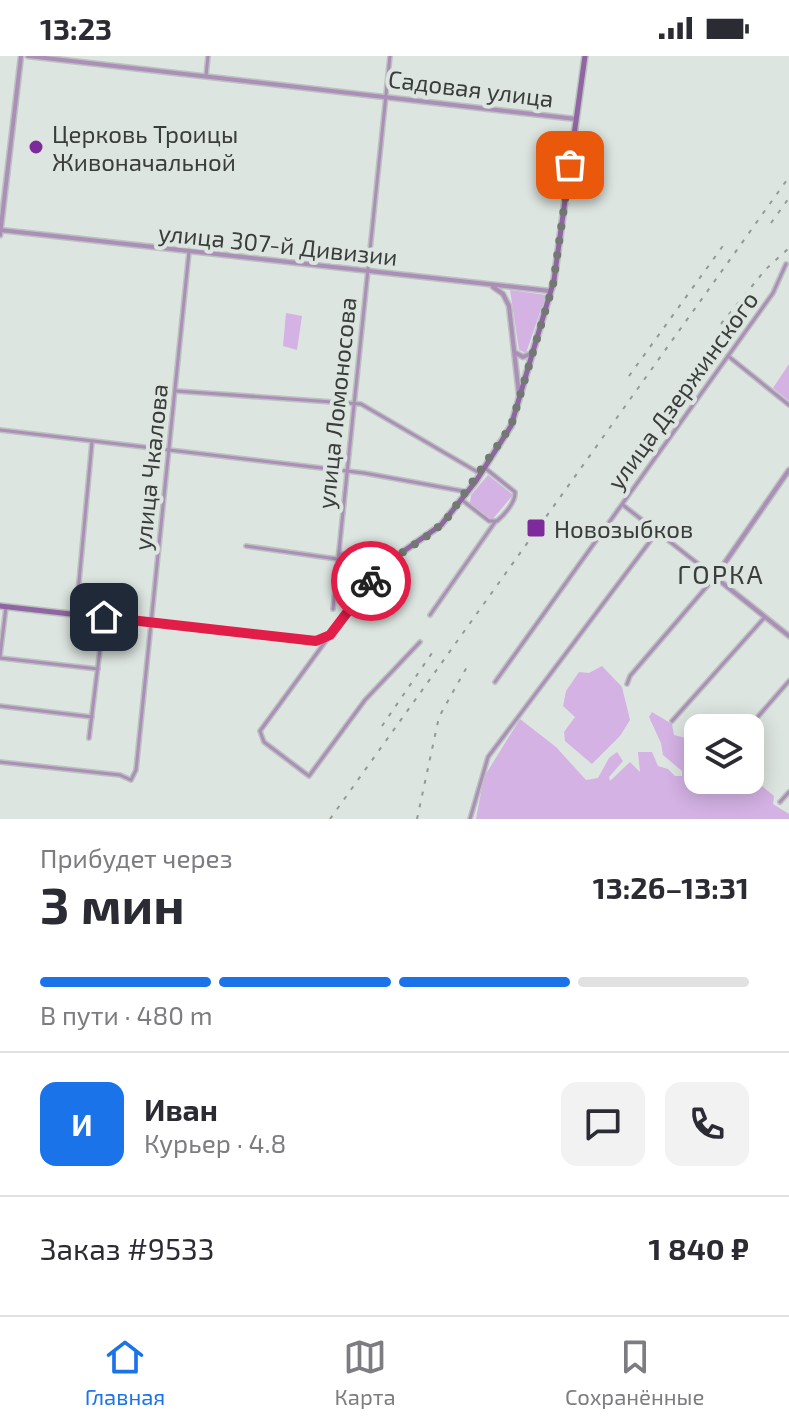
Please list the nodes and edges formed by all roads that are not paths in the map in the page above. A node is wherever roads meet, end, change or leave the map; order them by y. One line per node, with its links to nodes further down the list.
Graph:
1 (21, 56): 9 (street)
2 (28, 56): 6 (street, Садовая улица)
3 (208, 56): 6 (street)
4 (390, 56): 7 (street, улица Ломоносова)
5 (585, 56): 8 (main road)
6 (206, 76): 7 (street, Садовая улица)
7 (386, 97): 8 (street, Садовая улица); 12 (street, улица Ломоносова)
8 (576, 119): 14 (main road)
9 (0, 232): 10 (street, улица 307-й Дивизии)
10 (189, 252): 12 (street, улица 307-й Дивизии); 18 (street, улица Чкалова)
11 (786, 264): 17 (street, улица Дзержинского)
12 (368, 271): 13 (street, улица 307-й Дивизии); 19 (street, улица Ломоносова)
13 (487, 285): 14 (street, улица 307-й Дивизии); 15 (street)
14 (552, 292): 16 (main road)
15 (515, 350): 16 (street); 21 (street)
16 (532, 353): 21 (main road)
17 (728, 356): 20 (street); 30 (street, улица Дзержинского)
18 (176, 391): 19 (street); 24 (street, улица Чкалова)
19 (355, 403): 26 (street, улица Ломоносова); 27 (street)
20 (789, 405)
21 (517, 407): 27 (main road)
22 (0, 430): 23 (street)
23 (92, 441): 24 (street); 39 (street)
24 (170, 450): 26 (street); 43 (street, улица Чкалова)
25 (789, 470): 36 (street)
26 (347, 471): 28 (street); 34 (street, улица Ломоносова)
27 (483, 471): 28 (main road); 31 (street)
28 (468, 492): 29 (main road)
29 (462, 500): 31 (street); 35 (main road)
30 (622, 505): 32 (street); 52 (street, улица Дзержинского)
31 (495, 522): 40 (street)
32 (657, 532): 36 (street); 62 (street)
33 (246, 546): 34 (street)
34 (339, 557): 35 (street); 38 (street, улица Ломоносова)
35 (387, 563): 44 (main road)
36 (715, 577): 42 (street); 53 (street)
37 (3, 606): 39 (main road); 49 (street)
38 (333, 609)
39 (76, 614): 41 (main road)
40 (430, 615)
41 (104, 617): 43 (main road); 50 (street)
42 (765, 617): 45 (street); 57 (street)
43 (153, 623): 46 (main road); 59 (street, улица Чкалова)
44 (330, 635): 46 (main road); 48 (street)
45 (789, 636)
46 (310, 641): 48 (street)
47 (420, 642): 48 (street)
48 (318, 652)
49 (0, 657): 50 (street)
50 (98, 669): 56 (street)
51 (789, 681): 55 (street)
52 (495, 682)
53 (627, 684)
54 (0, 706): 56 (street)
55 (760, 714)
56 (92, 717): 58 (street)
57 (672, 721)
58 (89, 738)
59 (0, 762)
60 (789, 792): 61 (street)
61 (780, 802)
62 (470, 819)

